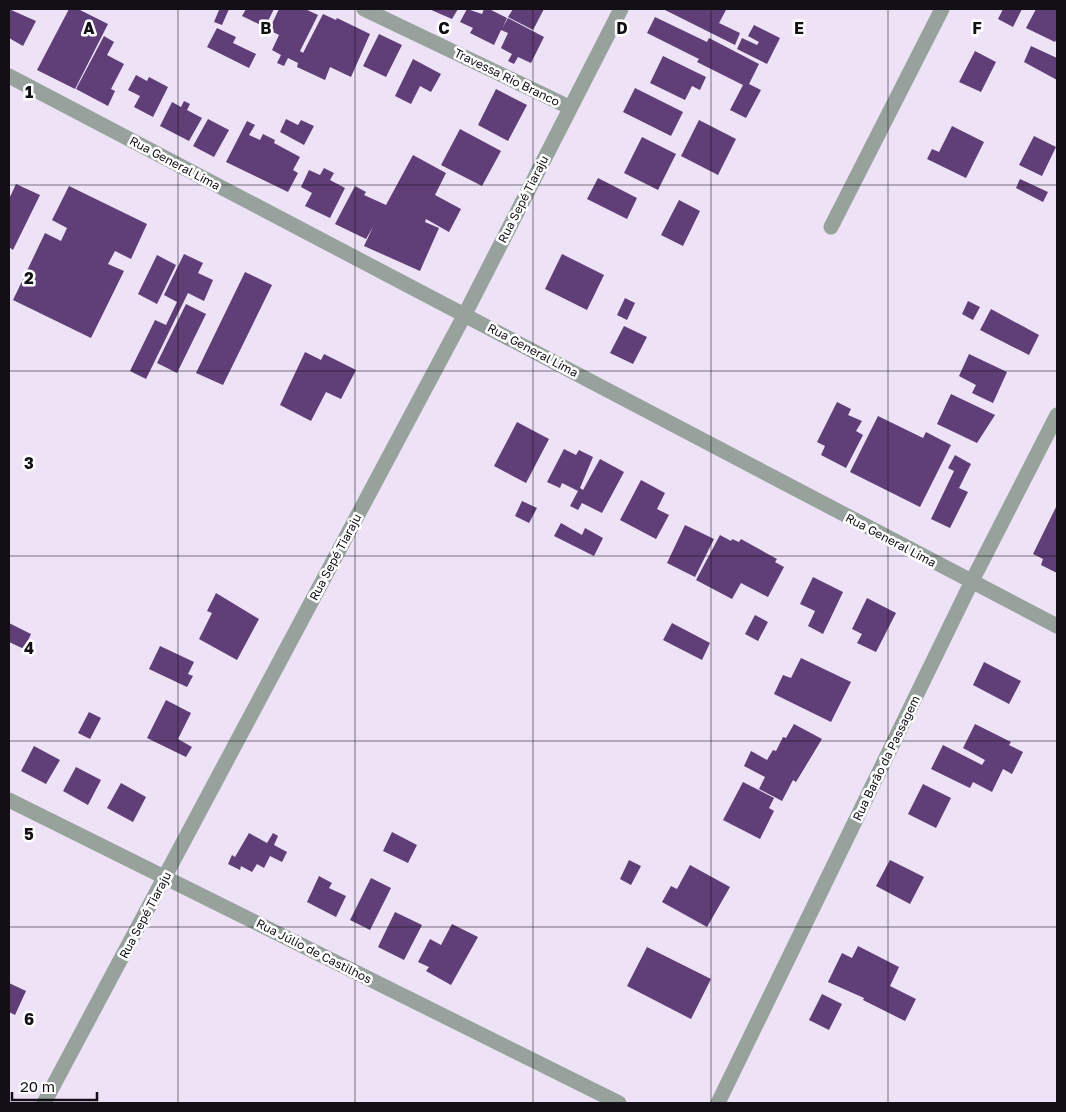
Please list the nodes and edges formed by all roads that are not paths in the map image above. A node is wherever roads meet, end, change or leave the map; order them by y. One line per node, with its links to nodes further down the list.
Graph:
1 (364, 9): 5 (street, Travessa Rio Branco)
2 (620, 9): 5 (street, Rua Sepé Tiaraju)
3 (942, 9): 6 (street)
4 (9, 76): 7 (street, Rua General Lima)
5 (569, 106): 7 (street, Rua Sepé Tiaraju)
6 (831, 227)
7 (465, 314): 9 (street, Rua General Lima); 12 (street, Rua Sepé Tiaraju)
8 (1057, 415): 9 (street, Rua Barão da Passagem)
9 (971, 583): 10 (street, Rua General Lima); 15 (street, Rua Barão da Passagem)
10 (1057, 626)
11 (9, 800): 12 (street, Rua Júlio de Castilhos)
12 (165, 876): 13 (street, Rua Sepé Tiaraju); 14 (street, Rua Júlio de Castilhos)
13 (44, 1103)
14 (619, 1103)
15 (718, 1103)

